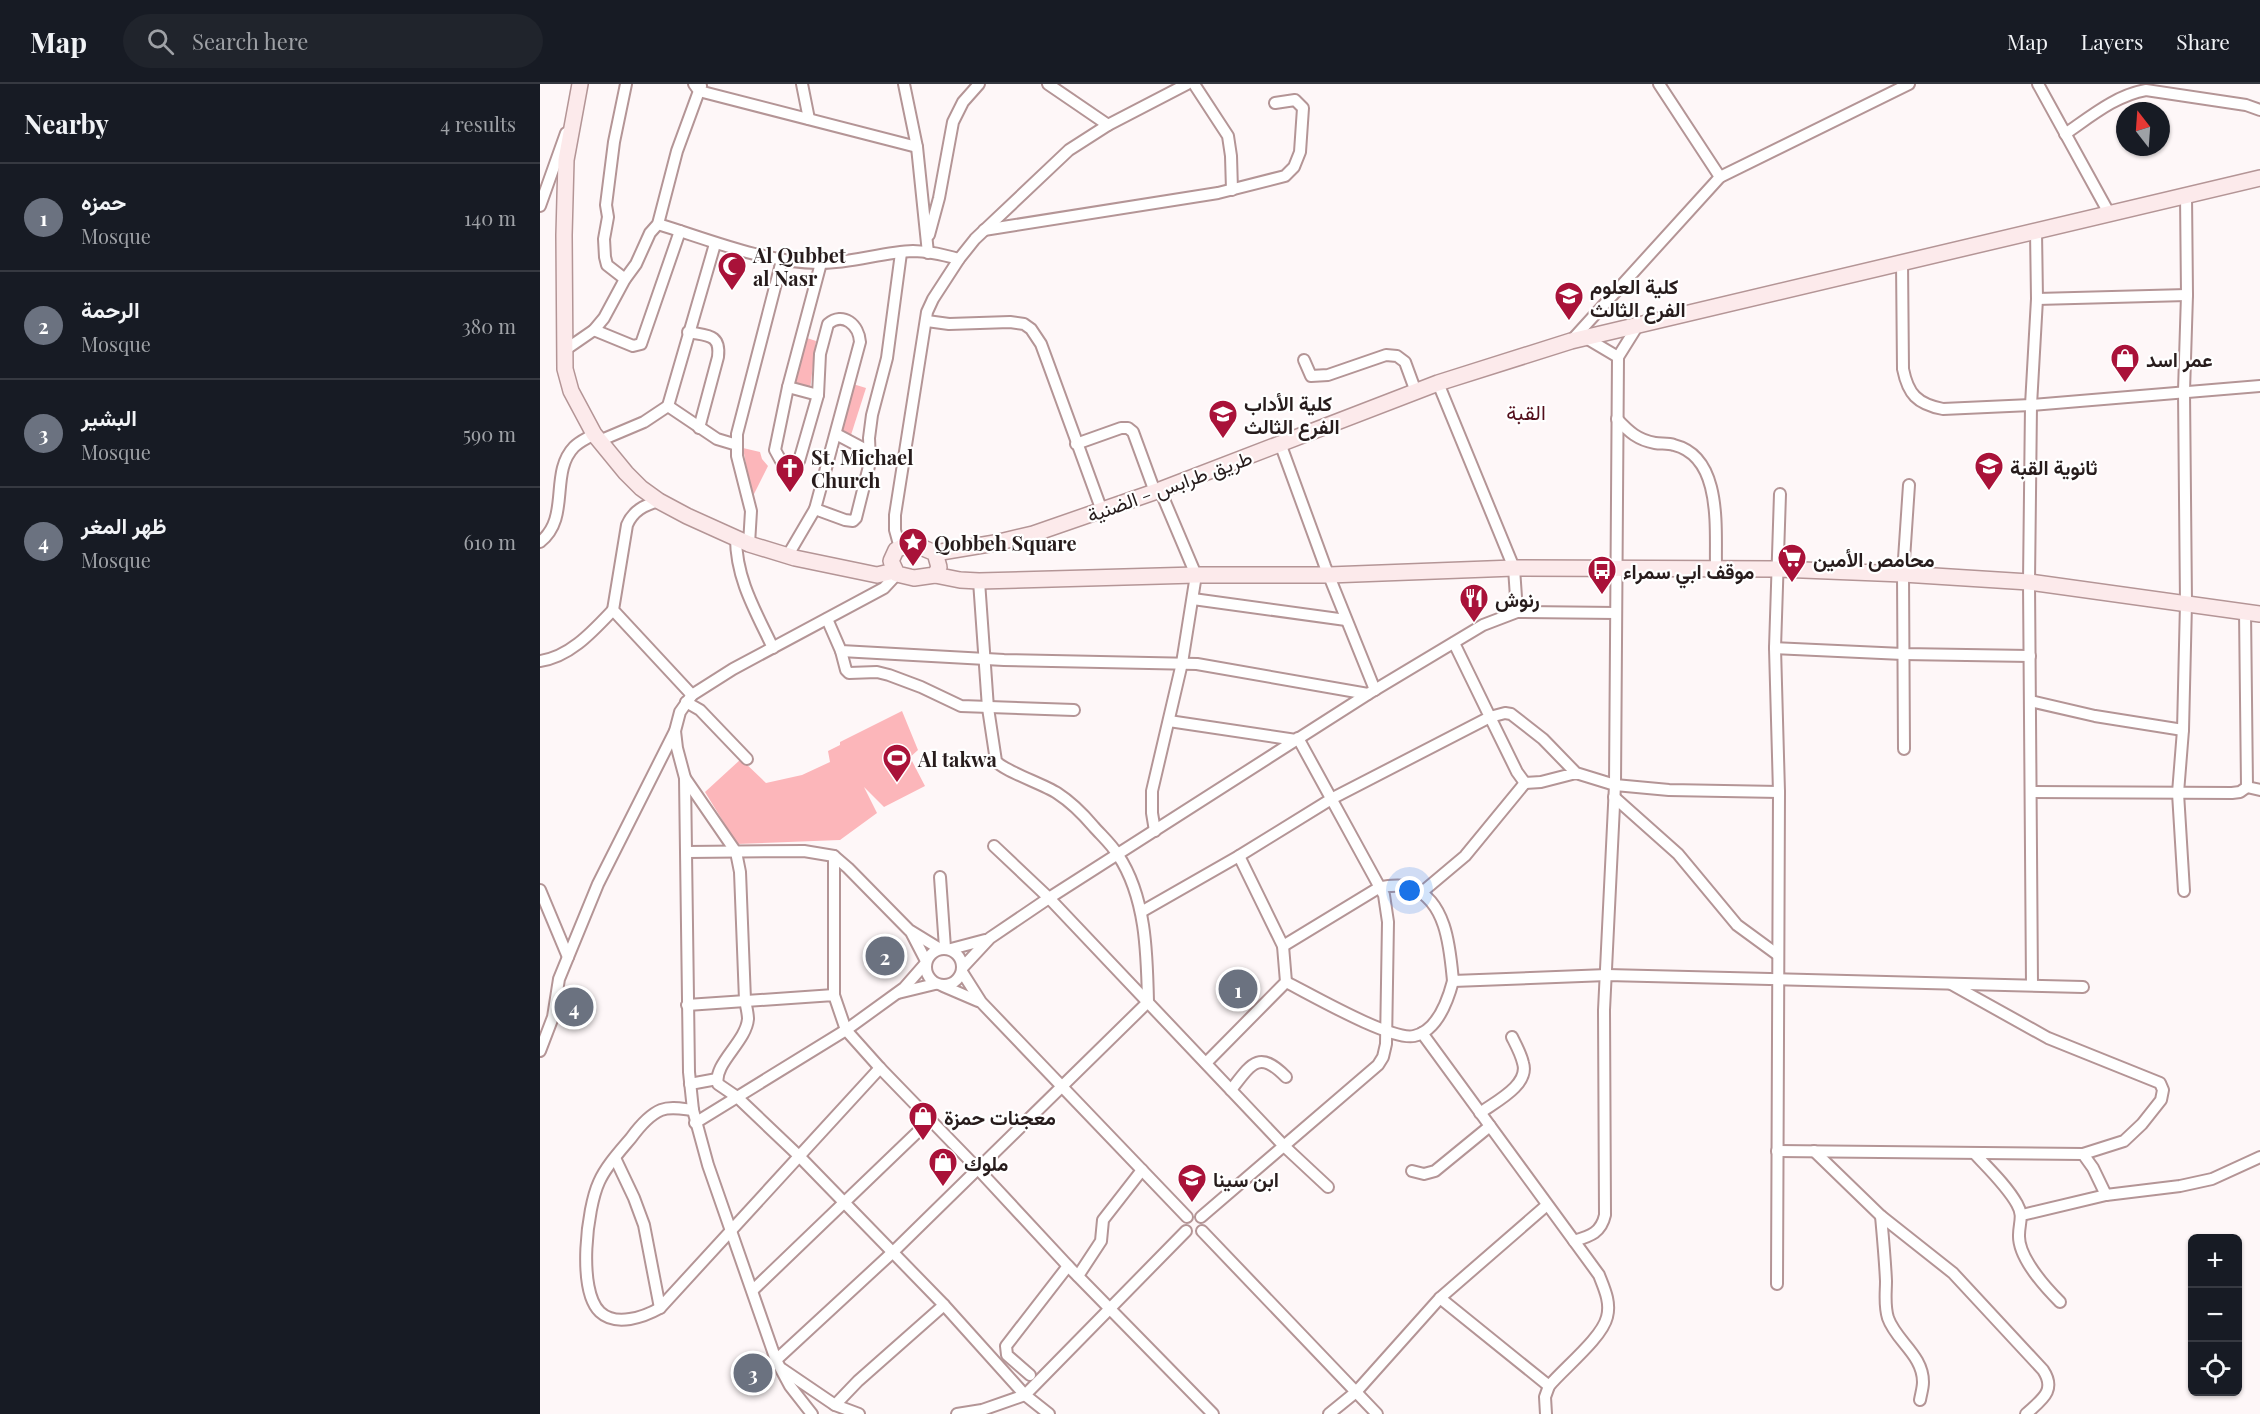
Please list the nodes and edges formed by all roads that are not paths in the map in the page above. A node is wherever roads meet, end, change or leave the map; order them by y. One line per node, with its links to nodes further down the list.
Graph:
1 (580, 84): 15 (main road)
2 (626, 84): 37 (street)
3 (802, 84): 16 (street)
4 (904, 84): 19 (street)
5 (979, 84): 31 (street)
6 (1048, 84): 17 (street)
7 (1187, 84): 17 (street)
8 (1194, 84): 22 (street)
9 (1659, 84): 20 (street)
10 (1910, 84): 20 (street)
11 (2037, 84): 18 (street)
12 (698, 86): 16 (street); 26 (street)
13 (1275, 103): 22 (street)
14 (2260, 110): 18 (street)
15 (574, 114): 24 (street); 47 (main road)
16 (809, 119): 19 (street)
17 (1108, 125): 27 (street)
18 (2065, 134): 25 (street)
19 (917, 147): 31 (street)
20 (1720, 177): 46 (street)
21 (2260, 178): 23 (main road, طريق طرابس - الضنية)
22 (1232, 190): 27 (street)
23 (2186, 195): 25 (main road, طريق طرابس - الضنية); 38 (street)
24 (540, 206)
25 (2109, 213): 29 (main road, طريق طرابس - الضنية)
26 (658, 224): 28 (street); 37 (street)
27 (983, 230): 33 (street)
28 (680, 231): 30 (street); 43 (street)
29 (2036, 231): 35 (main road, طريق طرابس - الضنية); 39 (street)
30 (715, 244): 34 (street); 44 (street)
31 (927, 247): 32 (street); 33 (street)
32 (901, 253): 36 (street); 65 (street)
33 (958, 259): 40 (street)
34 (782, 260): 36 (street); 64 (street)
35 (1902, 262): 41 (main road, طريق طرابس - الضنية); 56 (street)
36 (821, 263): 42 (street)
37 (625, 279): 43 (street)
38 (2187, 295): 39 (street); 53 (street)
39 (2037, 299): 56 (street)
40 (927, 321): 63 (street); 74 (street)
41 (1638, 325): 46 (main road, طريق طرابس - الضنية); 48 (street)
42 (805, 328): 45 (street); 52 (street)
43 (594, 330): 47 (street)
44 (688, 332): 57 (street); 59 (street)
45 (826, 333): 55 (street); 60 (street)
46 (1579, 340): 48 (street); 50 (main road, طريق طرابس - الضنية)
47 (565, 350): 61 (main road)
48 (1618, 357): 58 (street)
49 (1304, 360): 54 (street)
50 (1438, 383): 54 (main road, طريق طرابس - الضنية); 79 (street)
51 (2260, 386): 53 (street)
52 (788, 387): 55 (street); 55 (street)
53 (2184, 391): 56 (street); 89 (street)
54 (1416, 392): 62 (main road, طريق طرابس - الضنية)
55 (818, 395)
56 (2031, 405): 87 (street)
57 (668, 406): 59 (street); 61 (street)
58 (1617, 419): 77 (street); 78 (street)
59 (699, 428): 64 (street)
60 (836, 434): 65 (street); 70 (street)
61 (597, 437): 69 (main road); 73 (street)
62 (1280, 443): 67 (main road, طريق طرابس - الضنية); 85 (street)
63 (1076, 444): 67 (street); 71 (street)
64 (737, 445): 72 (street)
65 (870, 452): 70 (street)
66 (1909, 485): 82 (street)
67 (1157, 491): 71 (main road, طريق طرابس - الضنية); 84 (street)
68 (1780, 494): 80 (street)
69 (659, 501): 72 (main road); 90 (street)
70 (815, 509): 76 (street)
71 (1102, 511): 75 (main road, طريق طرابس - الضنية)
72 (742, 541): 76 (main road); 97 (street)
73 (540, 542)
74 (900, 548): 75 (main road); 81 (main road)
75 (935, 553): 83 (main road)
76 (788, 555): 81 (main road)
77 (1616, 567): 78 (main road); 79 (main road); 92 (street)
78 (1716, 567): 80 (main road)
79 (1514, 568): 85 (main road); 91 (street)
80 (1777, 569): 82 (main road); 98 (street)
81 (896, 572): 83 (main road); 94 (street)
82 (1903, 574): 87 (main road); 100 (street)
83 (935, 575): 86 (main road)
84 (1196, 575): 85 (main road); 86 (main road); 88 (street)
85 (1329, 575): 95 (street)
86 (979, 581): 102 (street)
87 (2029, 582): 89 (main road); 101 (street)
88 (1193, 599): 95 (street); 104 (street)
89 (2186, 603): 93 (main road); 113 (street)
90 (613, 610): 103 (street); 106 (street)
91 (1517, 612): 92 (street); 96 (street)
92 (1616, 613): 120 (street)
93 (2252, 613): 121 (street)
94 (827, 619): 97 (street); 99 (street)
95 (1346, 620): 105 (street)
96 (1454, 643): 105 (street); 110 (street)
97 (773, 648): 106 (street)
98 (1775, 648): 100 (street); 123 (street)
99 (841, 651): 102 (street); 108 (street)
100 (1903, 654): 101 (street); 115 (street)
101 (2030, 656): 107 (street)
102 (984, 658): 104 (street); 108 (street)
103 (540, 661)
104 (1182, 663): 105 (street); 111 (street)
105 (1371, 692): 114 (street)
106 (689, 698): 112 (street); 116 (street)
107 (2030, 701): 113 (street); 124 (street)
108 (988, 708): 109 (street); 132 (street)
109 (1074, 710)
110 (1490, 717): 117 (street); 119 (street); 127 (street)
111 (1169, 721): 114 (street); 128 (street)
112 (675, 730): 118 (street); 147 (street)
113 (2183, 730): 125 (street)
114 (1297, 739): 127 (street); 128 (street)
115 (1904, 749)
116 (747, 759)
117 (1576, 773): 119 (street); 120 (street)
118 (685, 778): 130 (street); 131 (street)
119 (1525, 783): 139 (street)
120 (1615, 785): 123 (street); 126 (street)
121 (2247, 787): 122 (street); 125 (street)
122 (2260, 790)
123 (1779, 792): 146 (street)
124 (2032, 792): 125 (street); 156 (street)
125 (2178, 793): 138 (street)
126 (1614, 797): 146 (street); 150 (street)
127 (1333, 798): 134 (street); 136 (street)
128 (1155, 831): 132 (street)
129 (994, 846): 140 (street)
130 (687, 852): 131 (street); 163 (street)
131 (736, 852): 133 (street); 160 (street)
132 (1118, 854): 140 (street); 141 (street)
133 (834, 856): 142 (street); 159 (street)
134 (1239, 856): 141 (street); 144 (street)
135 (940, 878): 145 (street)
136 (1380, 887): 139 (street); 144 (street); 165 (street)
137 (540, 890): 147 (street)
138 (2184, 891)
139 (1421, 893): 152 (street)
140 (1049, 898): 143 (street); 162 (street)
141 (1141, 912): 162 (street)
142 (909, 930): 145 (street); 148 (street)
143 (990, 938): 145 (street); 149 (street)
144 (1283, 946): 153 (street)
145 (945, 949): 148 (street); 149 (street)
146 (1778, 955): 151 (street)
147 (568, 957): 168 (street)
148 (926, 962): 155 (street); 158 (street)
149 (962, 969): 155 (street); 161 (street)
150 (1607, 975): 151 (street); 152 (street); 204 (street)
151 (1778, 979): 154 (street); 183 (street)
152 (1453, 981): 166 (street)
153 (1286, 982): 165 (street); 169 (street)
154 (1947, 982): 156 (street); 186 (street)
155 (938, 984): 158 (street); 161 (street)
156 (2032, 985): 157 (street)
157 (2083, 987)
158 (895, 994): 164 (street)
159 (834, 995): 160 (street); 164 (street)
160 (745, 1000): 163 (street); 172 (street)
161 (981, 1002): 174 (street)
162 (1148, 1002): 169 (street); 174 (street)
163 (687, 1005): 173 (street)
164 (846, 1030): 170 (street); 176 (street)
165 (1385, 1031): 166 (street); 182 (street)
166 (1422, 1033): 178 (street)
167 (1512, 1037): 178 (street)
168 (540, 1051)
169 (1206, 1063): 175 (street)
170 (880, 1068): 179 (street); 187 (street)
171 (1286, 1077): 175 (street)
172 (717, 1079): 173 (street); 176 (street)
173 (690, 1083): 177 (street)
174 (1061, 1086): 190 (street); 191 (street)
175 (1231, 1090): 182 (street)
176 (737, 1097): 180 (street); 187 (street)
177 (693, 1110): 180 (street); 189 (street)
178 (1480, 1113): 181 (street)
179 (930, 1120): 190 (street); 195 (street)
180 (695, 1123): 201 (street)
181 (1490, 1126): 192 (street); 196 (street)
182 (1284, 1146): 193 (street); 198 (street)
183 (1777, 1151): 184 (street); 208 (street)
184 (1814, 1151): 185 (street); 199 (street)
185 (1975, 1154): 186 (street); 197 (street)
186 (2083, 1154): 194 (street)
187 (799, 1156): 195 (street); 201 (street)
188 (2260, 1157): 194 (street)
189 (615, 1158): 214 (street); 214 (street)
190 (977, 1168): 205 (street); 206 (street)
191 (1142, 1170): 200 (street); 207 (street)
192 (1412, 1171)
193 (1328, 1187)
194 (2106, 1195): 197 (street)
195 (844, 1203): 205 (street); 209 (street)
196 (1547, 1205): 204 (street); 210 (street)
197 (2022, 1215): 211 (street)
198 (1201, 1216): 200 (street); 203 (street)
199 (1881, 1216): 220 (street); 230 (street)
200 (1187, 1217): 202 (street)
201 (731, 1228): 209 (street); 214 (street)
202 (1186, 1231): 203 (street); 213 (street)
203 (1202, 1231): 218 (street)
204 (1574, 1241): 217 (street)
205 (892, 1252): 212 (street); 215 (street)
206 (1068, 1266): 207 (street); 216 (street)
207 (1078, 1276): 213 (street)
208 (1777, 1284)
209 (753, 1290): 215 (street)
210 (1440, 1298): 217 (street); 218 (street)
211 (2060, 1302)
212 (944, 1305): 219 (street); 221 (street)
213 (1109, 1307): 219 (street); 226 (street)
214 (660, 1308)
215 (778, 1364): 221 (street); 222 (street)
216 (1030, 1375)
217 (1549, 1386): 229 (street)
218 (1356, 1392): 227 (street); 228 (street)
219 (1025, 1395): 224 (street); 225 (street)
220 (1920, 1400)
221 (835, 1405): 223 (street)
222 (812, 1414)
223 (859, 1414)
224 (957, 1414)
225 (1048, 1414)
226 (1213, 1414)
227 (1329, 1414)
228 (1377, 1414)
229 (1546, 1414)
230 (2026, 1414)

